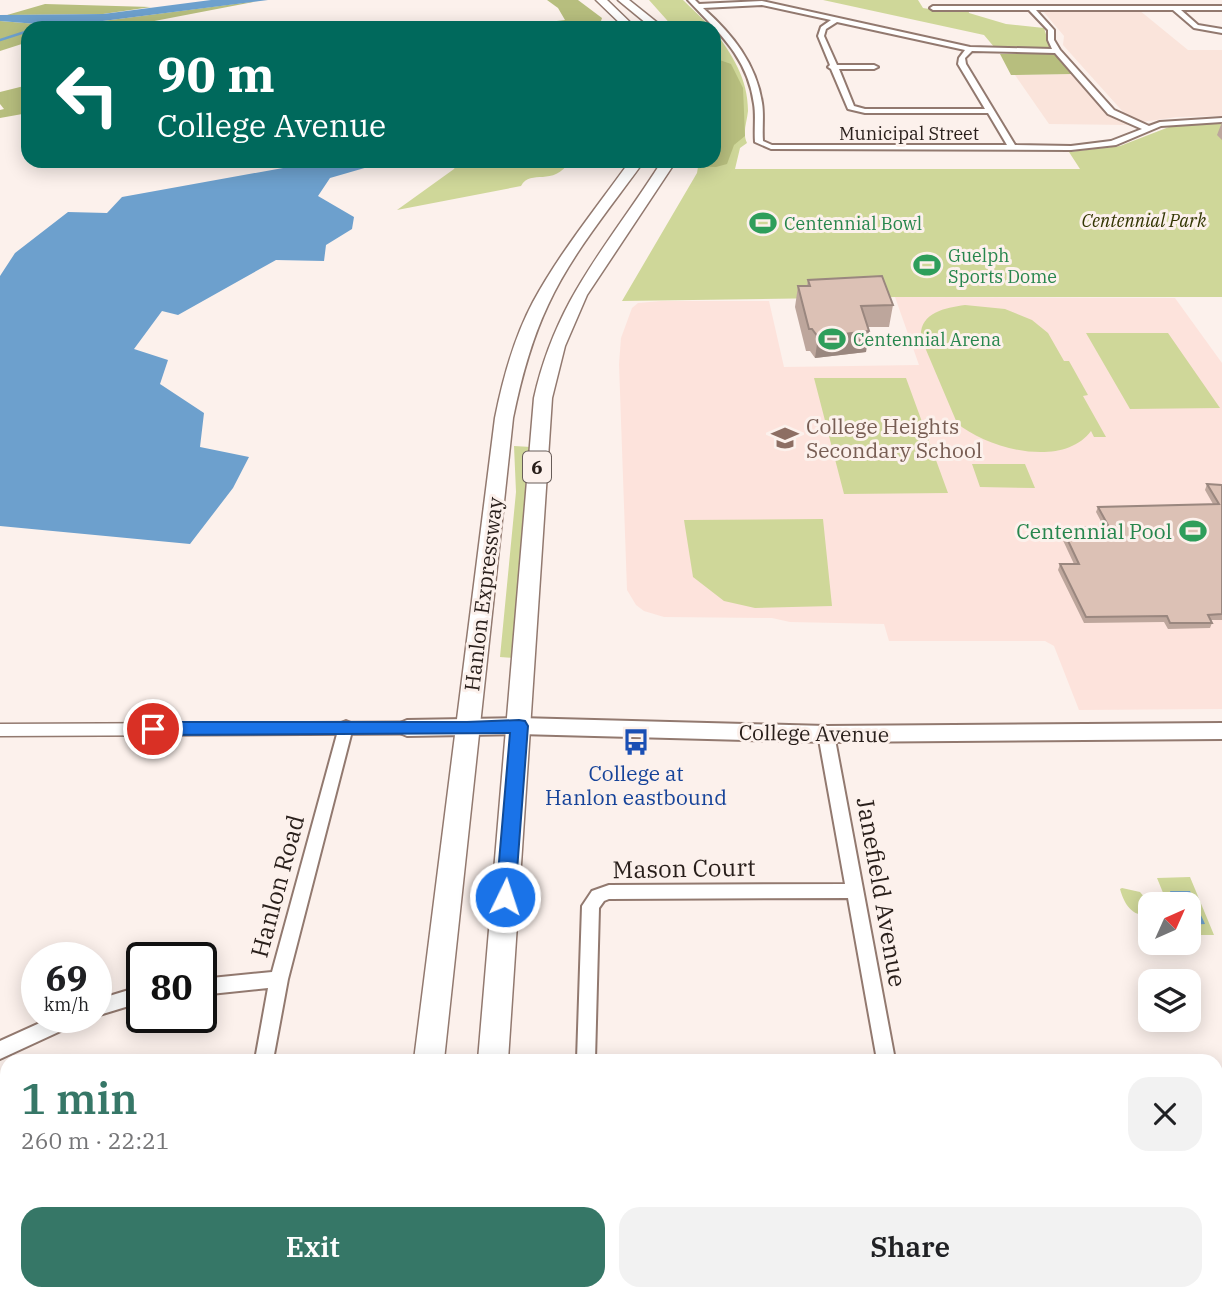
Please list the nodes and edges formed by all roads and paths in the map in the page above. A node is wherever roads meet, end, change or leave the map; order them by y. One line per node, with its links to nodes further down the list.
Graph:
1 (593, 0): 10 (highway)
2 (601, 0): 10 (highway)
3 (623, 0): 13 (highway)
4 (639, 0): 14 (highway)
5 (695, 3): 11 (street); 15 (street, Municipal Street)
6 (933, 8): 7 (street)
7 (1031, 8): 8 (street); 19 (street)
8 (1175, 8): 9 (street); 17 (street)
9 (1222, 8)
10 (610, 9): 12 (highway)
11 (837, 19): 18 (street); 20 (street)
12 (623, 21)
13 (652, 21)
14 (654, 21)
15 (715, 21)
16 (721, 26): 25 (street, Municipal Street)
17 (1222, 31)
18 (970, 49): 19 (street); 22 (street)
19 (1057, 51): 24 (street)
20 (832, 67): 21 (street); 22 (street)
21 (874, 67)
22 (991, 111): 25 (street)
23 (1222, 120): 24 (street, Municipal Street)
24 (1147, 128): 25 (street, Municipal Street)
25 (1013, 148)
26 (632, 168): 31 (highway, Hanlon Expressway / 6)
27 (664, 168): 28 (highway, Hanlon Expressway / 6)
28 (519, 726): 31 (main road, College Avenue); 34 (main road, College Avenue); 42 (highway, Hanlon Expressway / 6)
29 (346, 727): 30 (street); 32 (street); 36 (street, Hanlon Road)
30 (407, 728): 31 (main road, College Avenue)
31 (467, 729): 41 (highway, Hanlon Expressway / 6)
32 (0, 730)
33 (1222, 732): 34 (main road, College Avenue)
34 (826, 734): 35 (street, Janefield Avenue)
35 (855, 891): 43 (street, Mason Court); 44 (street, Janefield Avenue)
36 (279, 979): 37 (street); 40 (street, Hanlon Road)
37 (217, 985)
38 (37, 1033): 39 (street)
39 (0, 1050)
40 (265, 1054)
41 (430, 1054)
42 (493, 1054)
43 (586, 1054)
44 (885, 1054)

